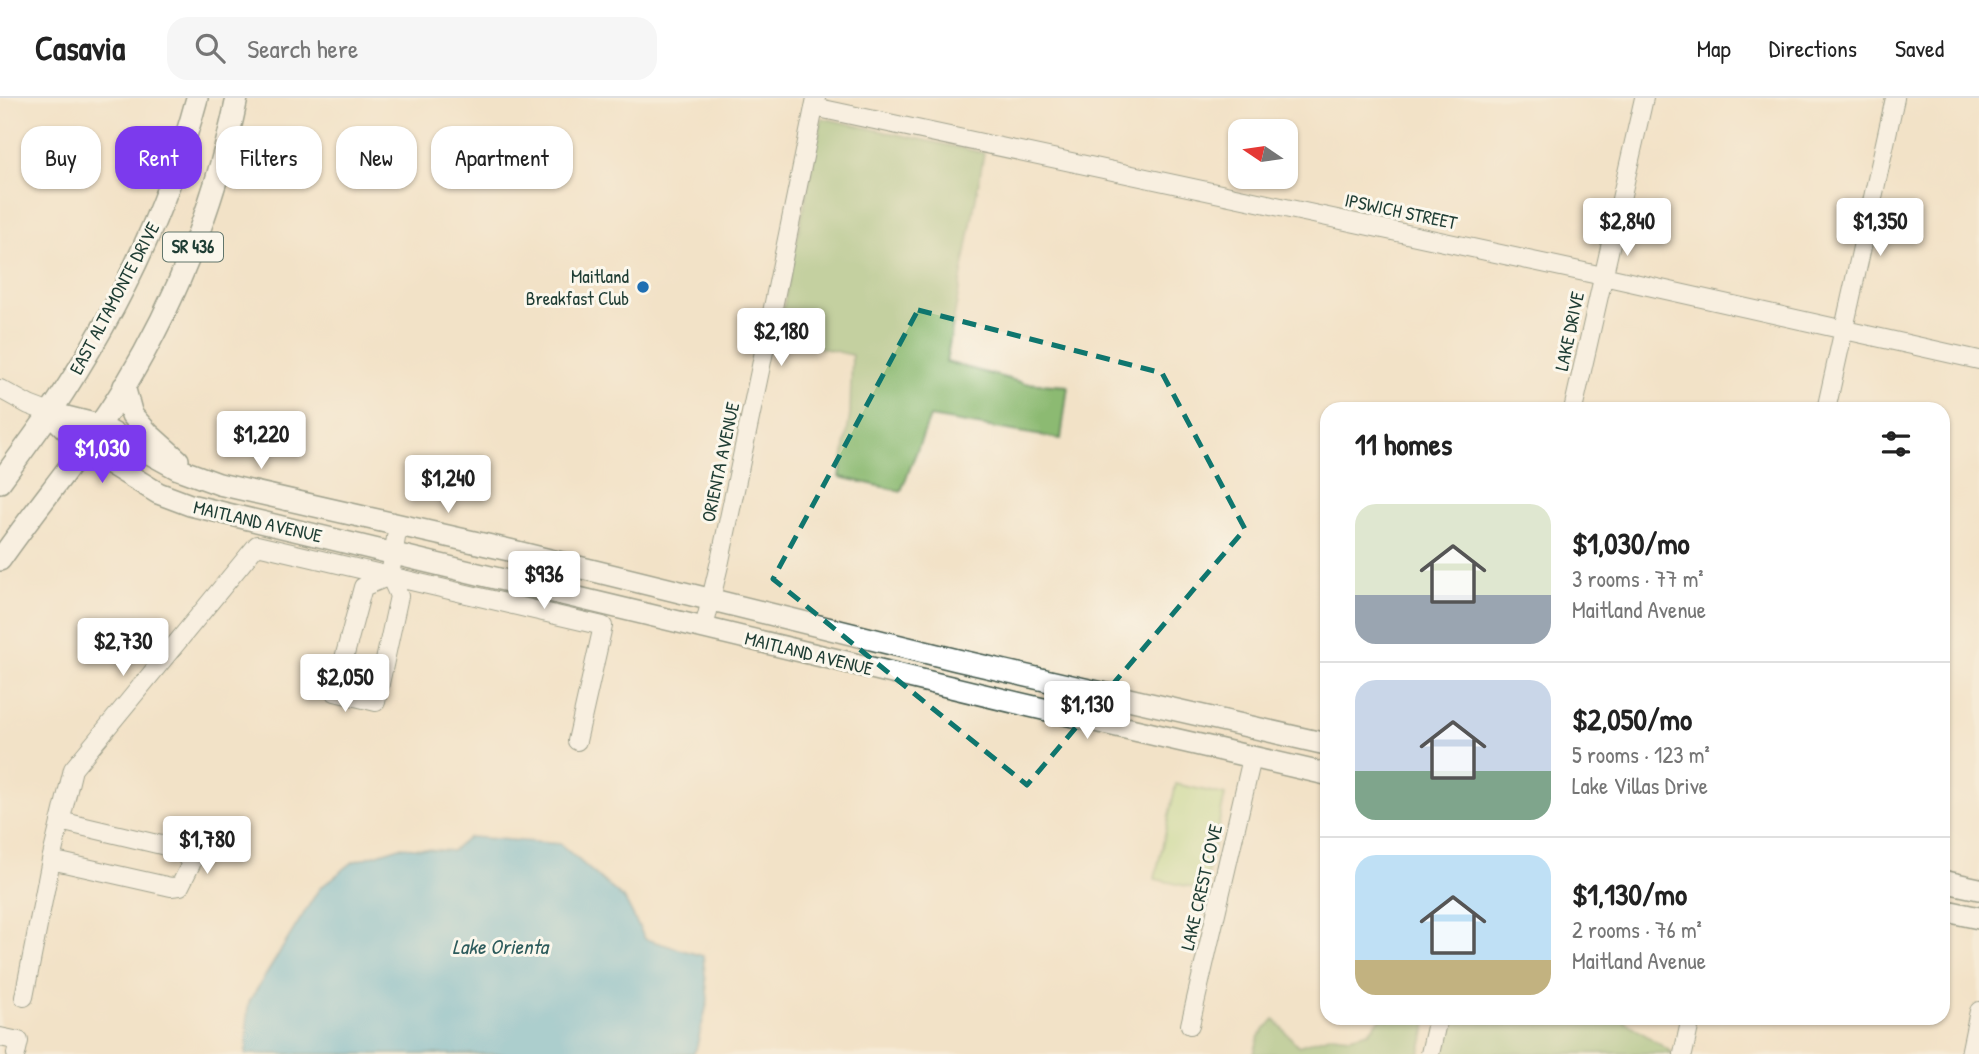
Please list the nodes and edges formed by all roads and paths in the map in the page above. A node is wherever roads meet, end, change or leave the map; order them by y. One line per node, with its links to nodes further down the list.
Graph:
1 (197, 98): 13 (main road, EAST ALTAMONTE DRIVE / SR 436)
2 (237, 98): 9 (main road, SR 436)
3 (1644, 98): 6 (street, LAKE DRIVE)
4 (1895, 98): 7 (street)
5 (815, 102): 6 (street, IPSWICH STREET); 22 (street, ORIENTA AVENUE)
6 (1603, 276): 7 (street, IPSWICH STREET); 11 (street, LAKE DRIVE)
7 (1844, 330): 8 (street, IPSWICH STREET); 12 (street)
8 (1979, 360)
9 (124, 386): 14 (main road, SR 436); 17 (main road)
10 (0, 389): 13 (street)
11 (1575, 402)
12 (1828, 402)
13 (50, 413): 14 (main road, MAITLAND AVENUE); 15 (main road, MAITLAND AVENUE); 16 (main road, EAST ALTAMONTE DRIVE / SR 436)
14 (98, 425): 15 (main road, SR 436); 17 (main road, MAITLAND AVENUE)
15 (83, 447): 19 (main road, MAITLAND AVENUE); 20 (main road, SR 436)
16 (0, 482)
17 (219, 484): 18 (main road, MAITLAND AVENUE)
18 (398, 525): 19 (street); 22 (main road, MAITLAND AVENUE)
19 (393, 552): 21 (street); 23 (main road, MAITLAND AVENUE)
20 (0, 560)
21 (390, 576): 21 (street); 26 (street); 30 (street)
22 (710, 599): 23 (street, ORIENTA AVENUE); 24 (main road, MAITLAND AVENUE)
23 (704, 628): 25 (main road, MAITLAND AVENUE)
24 (1161, 708): 25 (street); 27 (main road, MAITLAND AVENUE)
25 (1154, 735): 28 (main road, MAITLAND AVENUE)
26 (577, 741)
27 (1320, 743)
28 (1252, 758): 29 (main road, MAITLAND AVENUE); 38 (street, LAKE CREST COVE)
29 (1320, 773)
30 (60, 821): 31 (street); 31 (street)
31 (51, 860): 36 (street)
32 (1950, 883): 33 (main road)
33 (1979, 889)
34 (1950, 912): 35 (main road)
35 (1979, 918)
36 (23, 997)
37 (1979, 1011): 45 (street)
38 (1190, 1025)
39 (1436, 1025): 43 (street)
40 (1689, 1025): 44 (street)
41 (0, 1037): 42 (street)
42 (16, 1054)
43 (1430, 1054)
44 (1683, 1054)
45 (1970, 1054)

